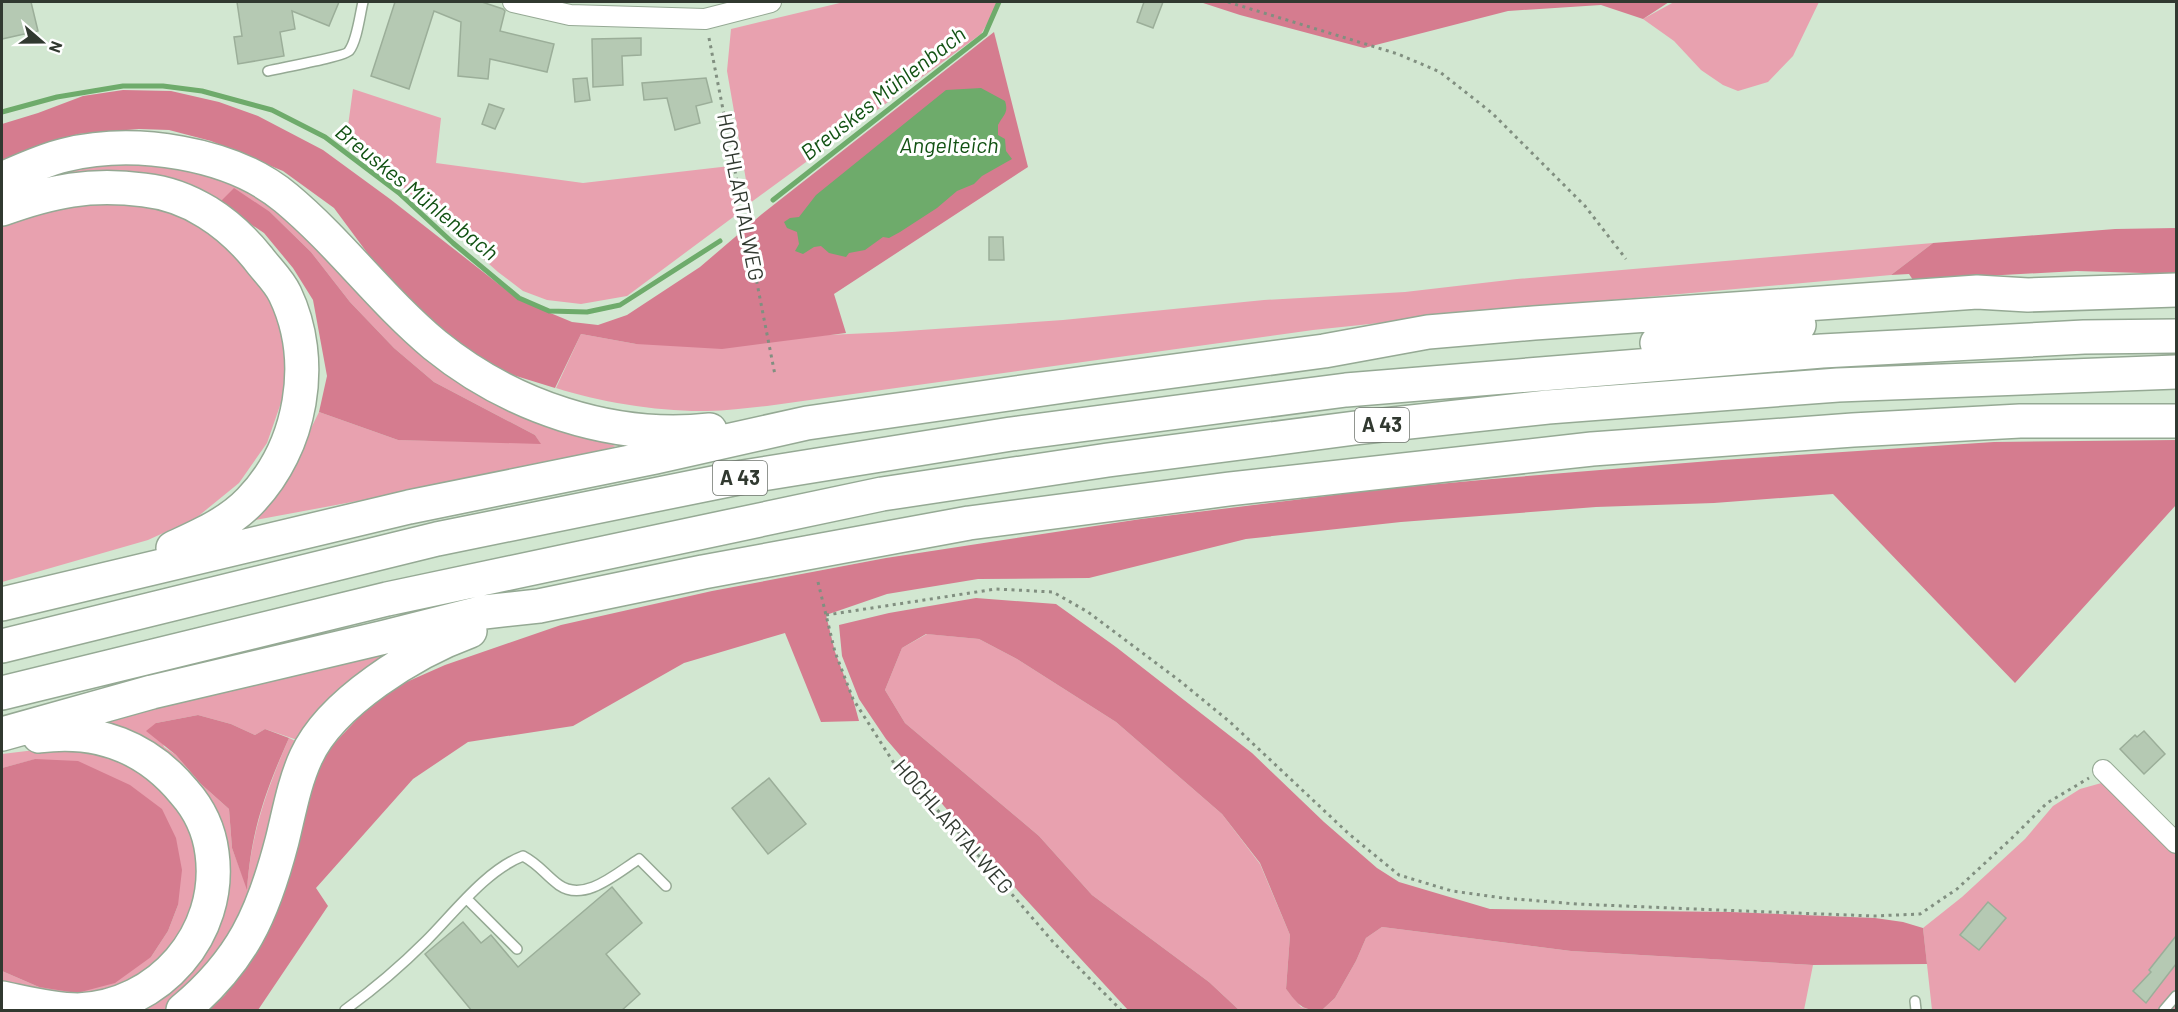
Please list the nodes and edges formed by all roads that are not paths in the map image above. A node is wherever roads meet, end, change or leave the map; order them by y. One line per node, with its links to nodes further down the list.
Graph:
1 (363, 2): 4 (lane)
2 (513, 2): 3 (street)
3 (771, 2)
4 (268, 71)
5 (2, 179): 13 (highway)
6 (2, 209): 14 (highway)
7 (2176, 290): 8 (highway)
8 (2028, 295): 11 (highway); 13 (highway)
9 (2176, 336): 11 (highway, A 43)
10 (2176, 372): 18 (highway, A 43)
11 (1491, 378): 17 (highway, A 43)
12 (2176, 421): 16 (highway)
13 (807, 423): 14 (highway)
14 (95, 580): 15 (highway)
15 (2, 604)
16 (539, 606): 19 (highway); 28 (highway)
17 (2, 645)
18 (2, 693)
19 (2, 734)
20 (2, 741): 27 (highway)
21 (2103, 770): 22 (street)
22 (2176, 843)
23 (666, 886): 24 (lane)
24 (467, 899): 25 (lane); 29 (lane)
25 (517, 949)
26 (2176, 996): 30 (lane)
27 (2, 998)
28 (183, 1011)
29 (345, 1011)
30 (2164, 1011)

